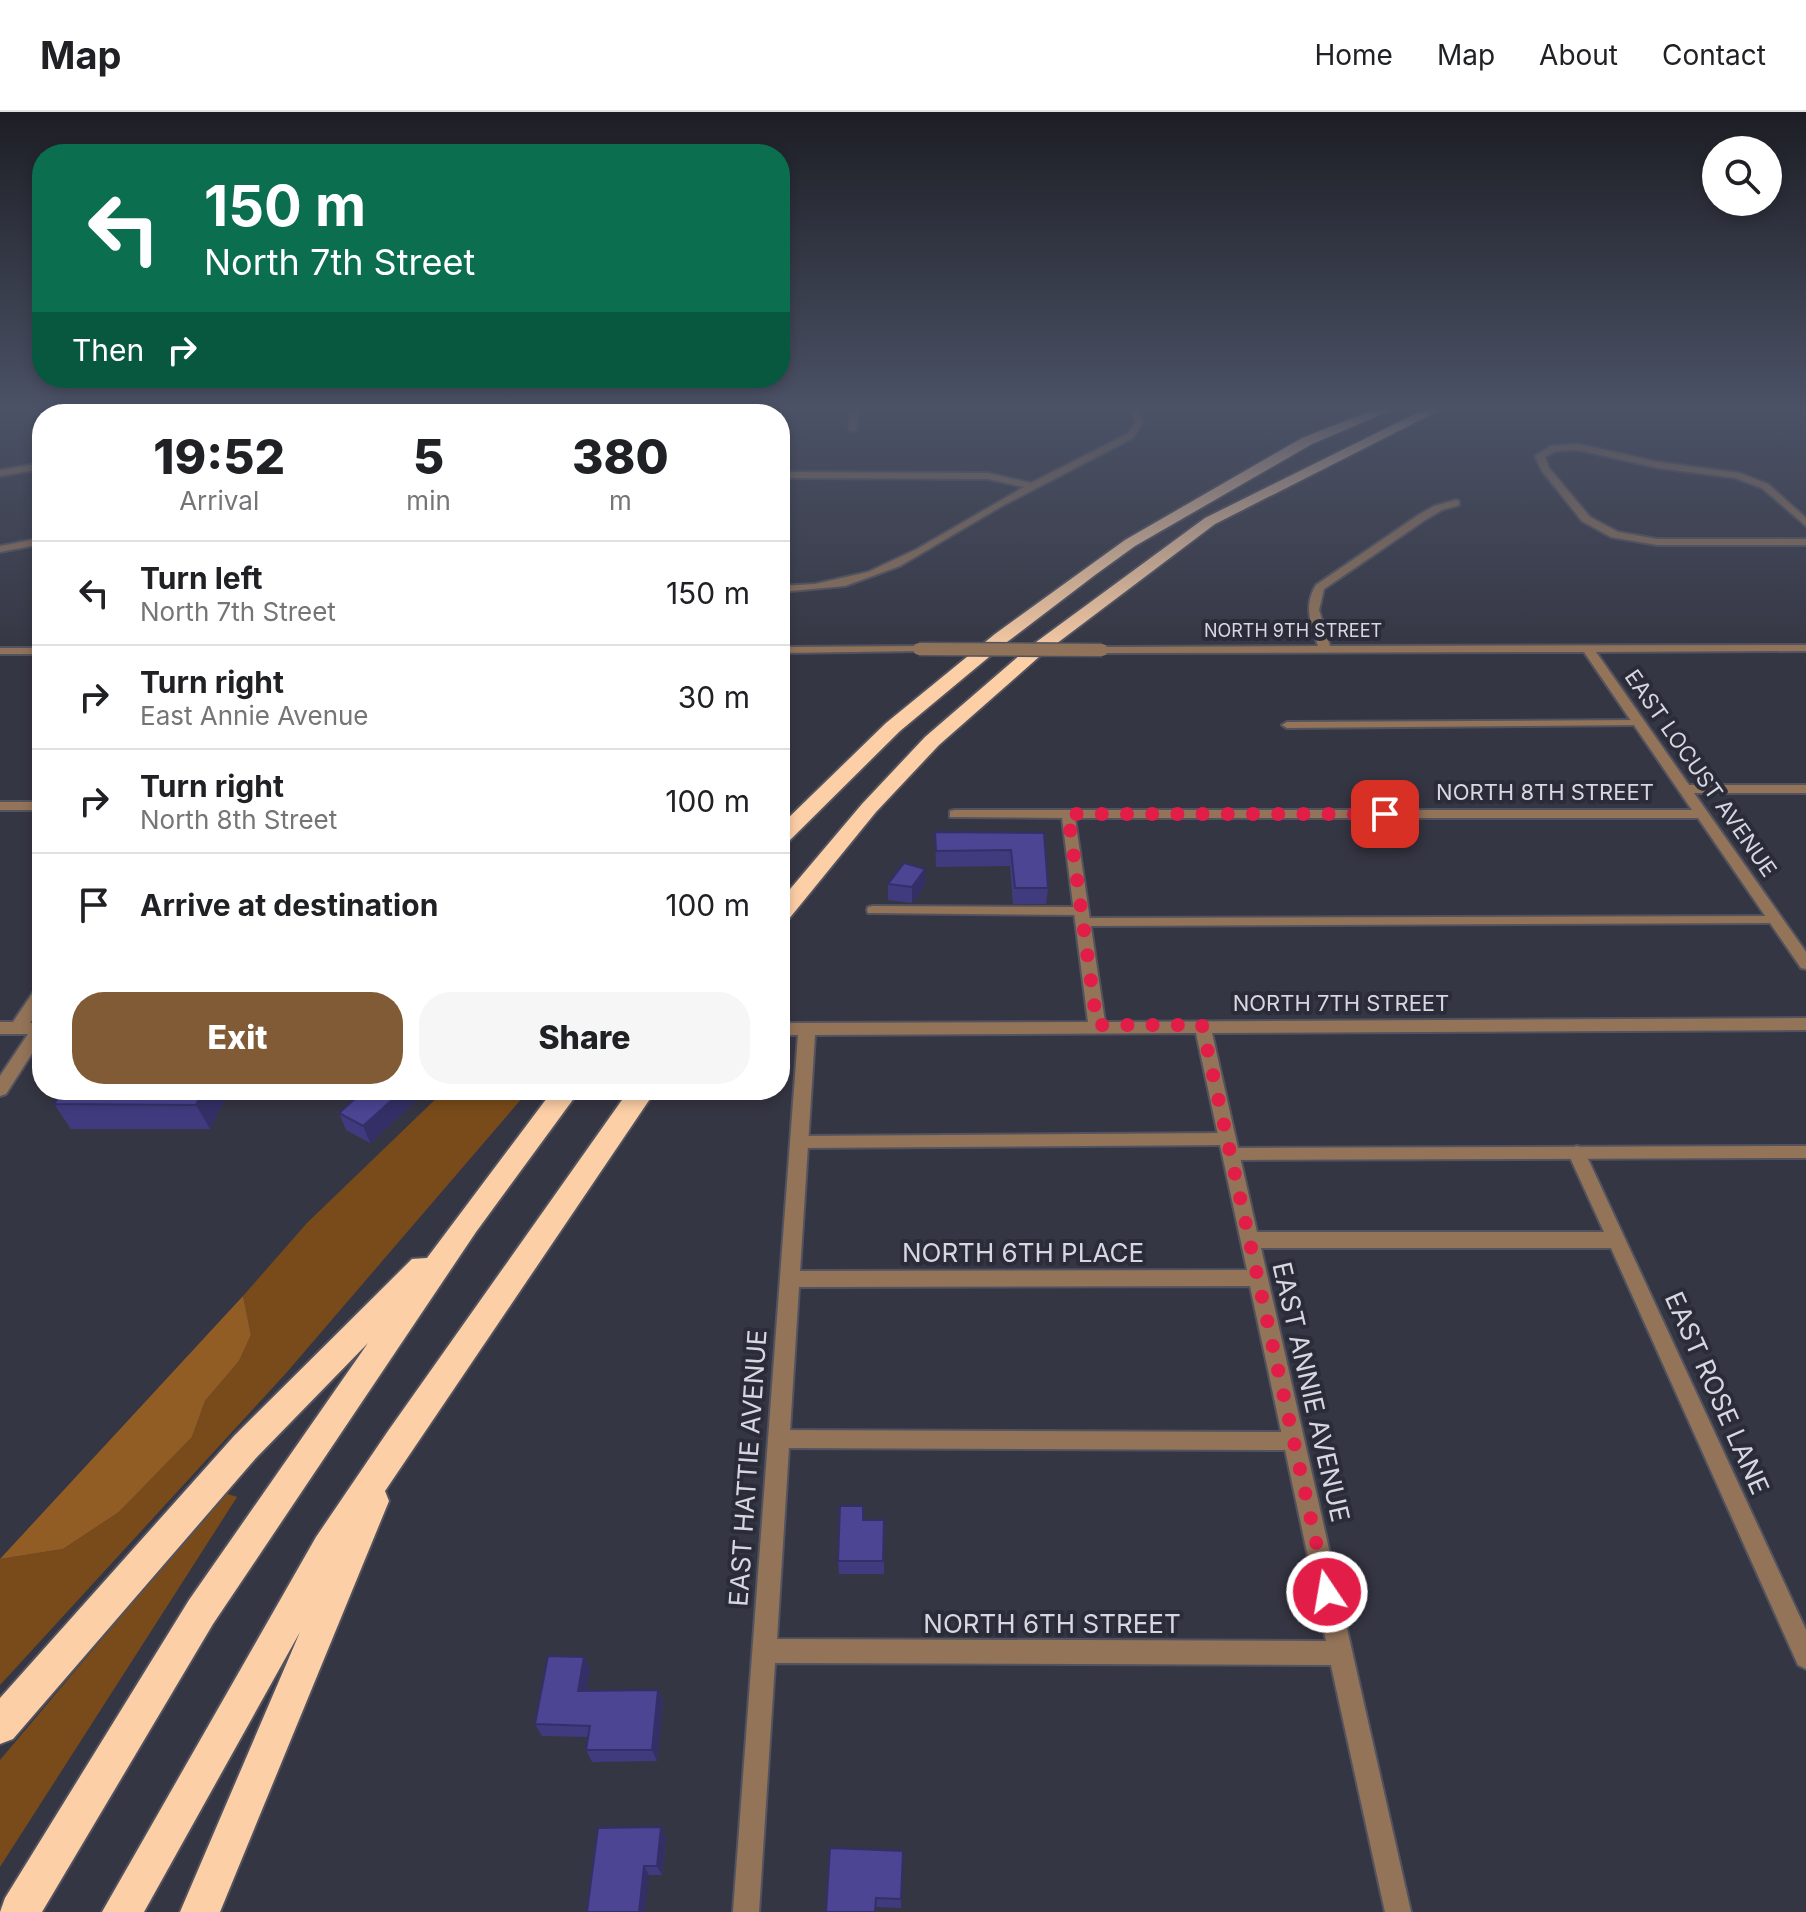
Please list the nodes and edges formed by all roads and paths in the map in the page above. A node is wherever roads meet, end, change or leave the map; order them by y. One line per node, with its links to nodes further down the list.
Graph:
1 (1021, 493): 11 (street)
2 (1217, 493): 27 (highway)
3 (1266, 493): 28 (highway)
4 (1565, 493): 8 (street)
5 (1773, 493): 7 (street)
6 (1456, 503): 12 (street)
7 (1806, 523)
8 (1806, 542)
9 (32, 543): 10 (street)
10 (0, 549)
11 (790, 589)
12 (1325, 648): 13 (street, NORTH 9TH STREET); 15 (street, NORTH 9TH STREET, bridge)
13 (1587, 648): 14 (street, NORTH 9TH STREET); 18 (street, EAST LOCUST AVENUE)
14 (1806, 648)
15 (790, 650)
16 (0, 651): 17 (street)
17 (32, 651)
18 (1640, 723): 19 (lane); 20 (street, EAST LOCUST AVENUE)
19 (1287, 725)
20 (1686, 789): 21 (street, NORTH 8TH STREET); 26 (street, EAST LOCUST AVENUE)
21 (1806, 789)
22 (0, 806): 23 (street)
23 (32, 806)
24 (955, 814): 25 (street, NORTH 8TH STREET)
25 (1068, 814): 26 (street, NORTH 8TH STREET); 30 (street)
26 (1703, 814): 31 (street, EAST LOCUST AVENUE)
27 (790, 828)
28 (790, 903)
29 (873, 910): 30 (lane)
30 (1082, 916): 31 (lane); 35 (street)
31 (1776, 920): 32 (street, EAST LOCUST AVENUE)
32 (1806, 964)
33 (32, 1007): 38 (street)
34 (1806, 1024): 36 (street, NORTH 7TH STREET)
35 (1097, 1025): 36 (street, NORTH 7TH STREET); 41 (street, NORTH 7TH STREET)
36 (1202, 1025): 47 (street, EAST ANNIE AVENUE)
37 (0, 1028): 38 (street)
38 (18, 1028): 39 (street)
39 (32, 1028)
40 (790, 1029): 41 (street, NORTH 7TH STREET)
41 (807, 1029): 46 (street, EAST HATTIE AVENUE)
42 (32, 1042): 43 (street)
43 (0, 1090)
44 (559, 1100): 50 (highway)
45 (636, 1100): 56 (highway)
46 (799, 1142): 47 (lane); 54 (street, EAST HATTIE AVENUE)
47 (1228, 1147): 49 (lane); 51 (street, EAST ANNIE AVENUE)
48 (1806, 1152): 49 (lane)
49 (1577, 1153): 52 (street, EAST ROSE LANE)
50 (466, 1224): 61 (highway); 62 (highway)
51 (1248, 1240): 52 (street); 53 (street, EAST ANNIE AVENUE)
52 (1617, 1240): 60 (street, EAST ROSE LANE)
53 (1258, 1278): 54 (street, NORTH 6TH PLACE); 57 (street, EAST ANNIE AVENUE)
54 (789, 1279): 55 (street, EAST HATTIE AVENUE)
55 (778, 1439): 57 (lane); 58 (street, EAST HATTIE AVENUE)
56 (399, 1441): 63 (highway); 64 (highway)
57 (1294, 1441): 59 (street, EAST ANNIE AVENUE)
58 (764, 1651): 59 (street, NORTH 6TH STREET); 65 (street, EAST HATTIE AVENUE)
59 (1341, 1653): 66 (street, EAST ANNIE AVENUE)
60 (1806, 1657)
61 (0, 1726)
62 (19, 1912)
63 (122, 1912)
64 (200, 1912)
65 (746, 1912)
66 (1398, 1912)

